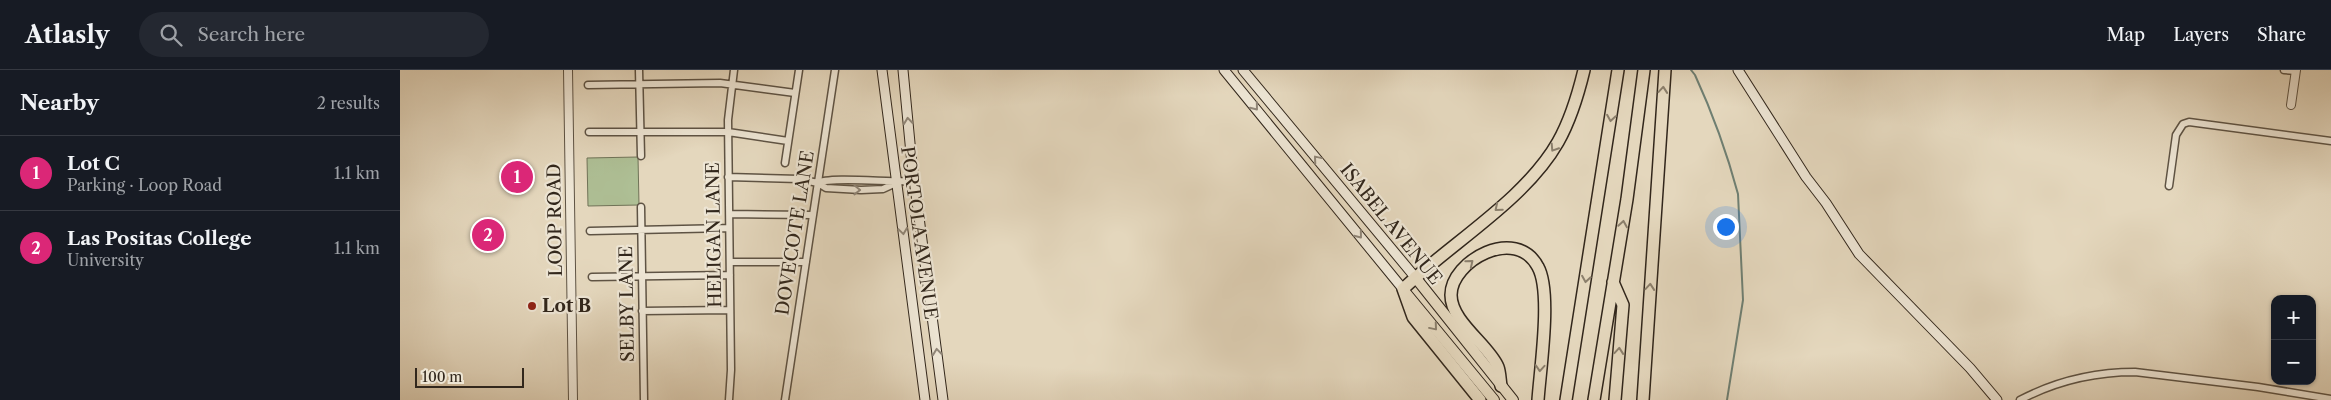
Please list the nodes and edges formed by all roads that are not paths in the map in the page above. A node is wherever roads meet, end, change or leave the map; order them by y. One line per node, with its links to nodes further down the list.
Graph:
1 (568, 70): 52 (street, LOOP ROAD)
2 (639, 70): 17 (street)
3 (734, 70): 19 (street, HELIGAN LANE)
4 (799, 70): 20 (street)
5 (834, 70): 31 (street, DOVECOTE LANE)
6 (882, 70): 32 (main road, PORTOLA AVENUE)
7 (904, 70): 30 (main road, PORTOLA AVENUE, one-way to 7)
8 (1224, 70): 47 (main road, ISABEL AVENUE, one-way to 47)
9 (1243, 70): 45 (main road, ISABEL AVENUE, one-way to 9)
10 (1584, 70): 45 (highway, one-way to 45)
11 (1618, 70): 62 (highway, one-way to 62)
12 (1644, 70): 46 (highway, one-way to 12)
13 (1665, 70): 65 (highway, one-way to 13)
14 (1738, 70): 66 (main road)
15 (2284, 70): 16 (street)
16 (2296, 71): 21 (street)
17 (639, 84): 18 (street); 19 (street); 23 (street)
18 (588, 85)
19 (732, 85): 20 (street); 24 (street, HELIGAN LANE)
20 (796, 93): 25 (street)
21 (2291, 106)
22 (590, 132): 23 (street)
23 (640, 132): 24 (street); 27 (street)
24 (728, 132): 25 (street); 29 (street, HELIGAN LANE)
25 (788, 141): 28 (street)
26 (2331, 141): 33 (street)
27 (640, 156)
28 (785, 163)
29 (728, 177): 31 (street); 35 (street, HELIGAN LANE)
30 (915, 181): 32 (street); 57 (main road, PORTOLA AVENUE, one-way to 30)
31 (818, 182): 32 (street); 36 (street, DOVECOTE LANE)
32 (896, 183): 56 (main road, PORTOLA AVENUE, one-way to 56)
33 (2169, 186)
34 (641, 207): 38 (street, SELBY LANE)
35 (730, 214): 36 (street); 37 (street, HELIGAN LANE)
36 (813, 215): 41 (street, DOVECOTE LANE)
37 (730, 228): 38 (street); 40 (street, HELIGAN LANE)
38 (641, 229): 39 (street); 44 (street, SELBY LANE)
39 (590, 231)
40 (730, 262): 41 (street); 42 (street, HELIGAN LANE)
41 (806, 262): 55 (street, DOVECOTE LANE)
42 (730, 276): 44 (street); 48 (street, HELIGAN LANE)
43 (592, 277): 44 (street)
44 (642, 277): 49 (street, SELBY LANE)
45 (1415, 277): 47 (highway); 50 (highway, ISABEL AVENUE)
46 (1613, 282): 63 (highway); 64 (highway, one-way to 46)
47 (1403, 289): 58 (highway); 59 (highway, ISABEL AVENUE, one-way to 59)
48 (730, 310): 49 (street); 54 (street, HELIGAN LANE)
49 (642, 311): 53 (street, SELBY LANE)
50 (1501, 386): 60 (highway, ISABEL AVENUE); 61 (highway, one-way to 61)
51 (2331, 399): 67 (street)
52 (573, 400)
53 (644, 400)
54 (729, 400)
55 (785, 400)
56 (925, 400)
57 (943, 400)
58 (1480, 400)
59 (1494, 400)
60 (1512, 400)
61 (1538, 400)
62 (1566, 400)
63 (1594, 400)
64 (1615, 400)
65 (1643, 400)
66 (1997, 400)
67 (2020, 400)

